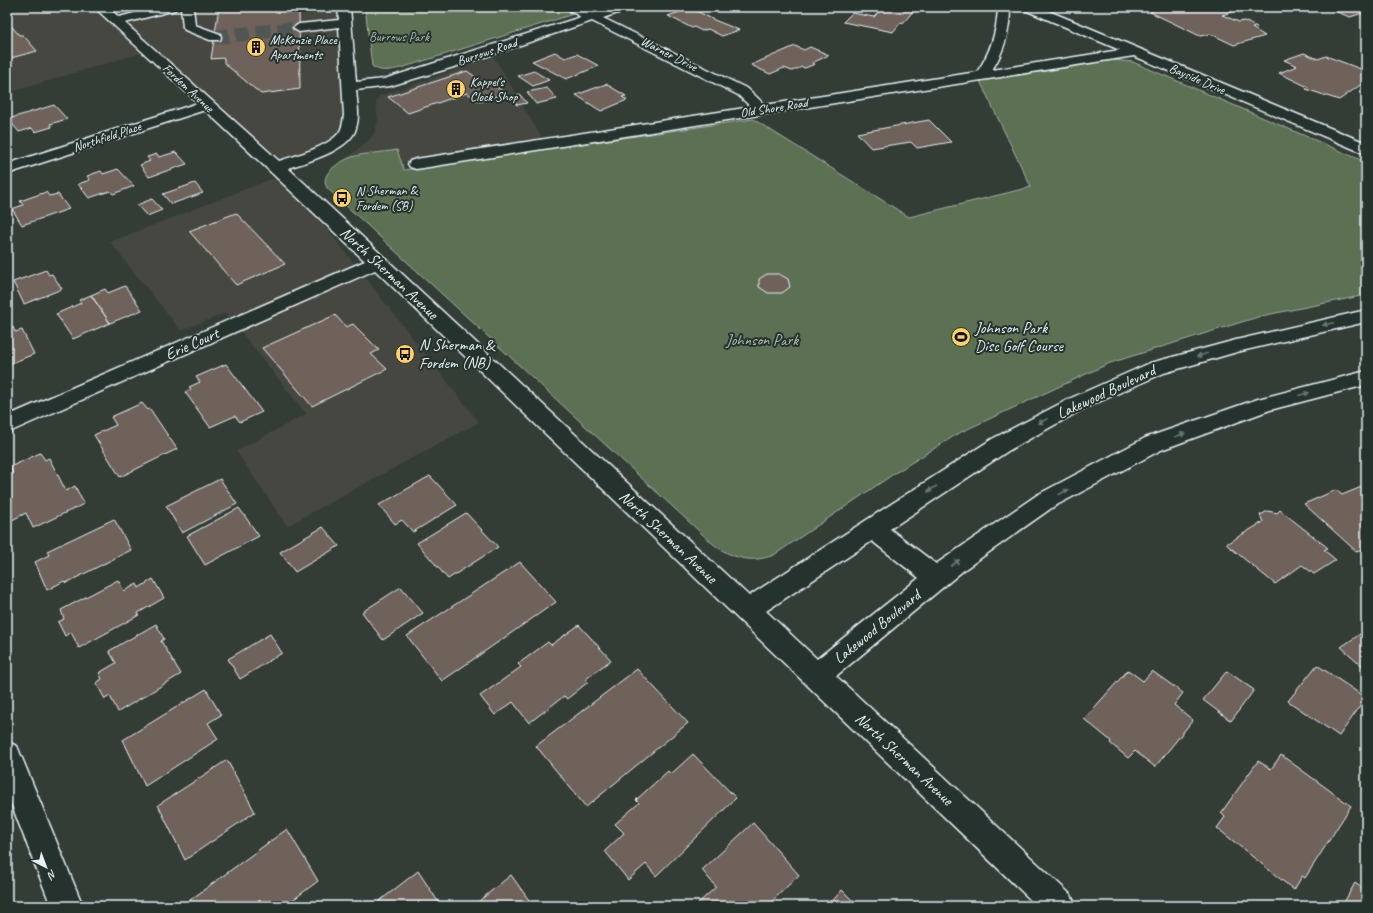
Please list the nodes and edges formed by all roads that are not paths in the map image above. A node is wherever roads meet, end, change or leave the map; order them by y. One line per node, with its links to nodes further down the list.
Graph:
1 (100, 7): 10 (street, Fordem Avenue)
2 (171, 7): 10 (street)
3 (187, 7): 13 (street)
4 (344, 7): 11 (street)
5 (570, 7): 9 (street, Warner Drive)
6 (623, 7): 9 (street, Burrows Road)
7 (1004, 7): 15 (street)
8 (1029, 7): 14 (street, Bayside Drive)
9 (592, 17): 16 (street, Burrows Road); 18 (street, Warner Drive)
10 (116, 22): 17 (street, Fordem Avenue)
11 (345, 23): 12 (street); 16 (street)
12 (299, 28)
13 (215, 37)
14 (1133, 52): 15 (street, Old Shore Road); 19 (street, Bayside Drive)
15 (981, 76): 18 (street, Old Shore Road)
16 (349, 87): 21 (street)
17 (206, 105): 21 (street, Fordem Avenue); 22 (street, Northfield Place)
18 (762, 110): 20 (street, Old Shore Road)
19 (1366, 149)
20 (416, 164)
21 (276, 167): 23 (street, North Sherman Avenue)
22 (7, 169)
23 (377, 262): 26 (street, Erie Court); 29 (street, North Sherman Avenue)
24 (1366, 316): 27 (street, Lakewood Boulevard, one-way to 27)
25 (1366, 378): 28 (street, Lakewood Boulevard, one-way to 25)
26 (7, 425)
27 (872, 528): 28 (street, Lakewood Boulevard); 29 (street, Lakewood Boulevard)
28 (937, 578): 30 (street, Lakewood Boulevard)
29 (747, 610): 30 (street, North Sherman Avenue)
30 (816, 676): 33 (street, North Sherman Avenue)
31 (7, 756): 32 (street)
32 (67, 906)
33 (1060, 906)

